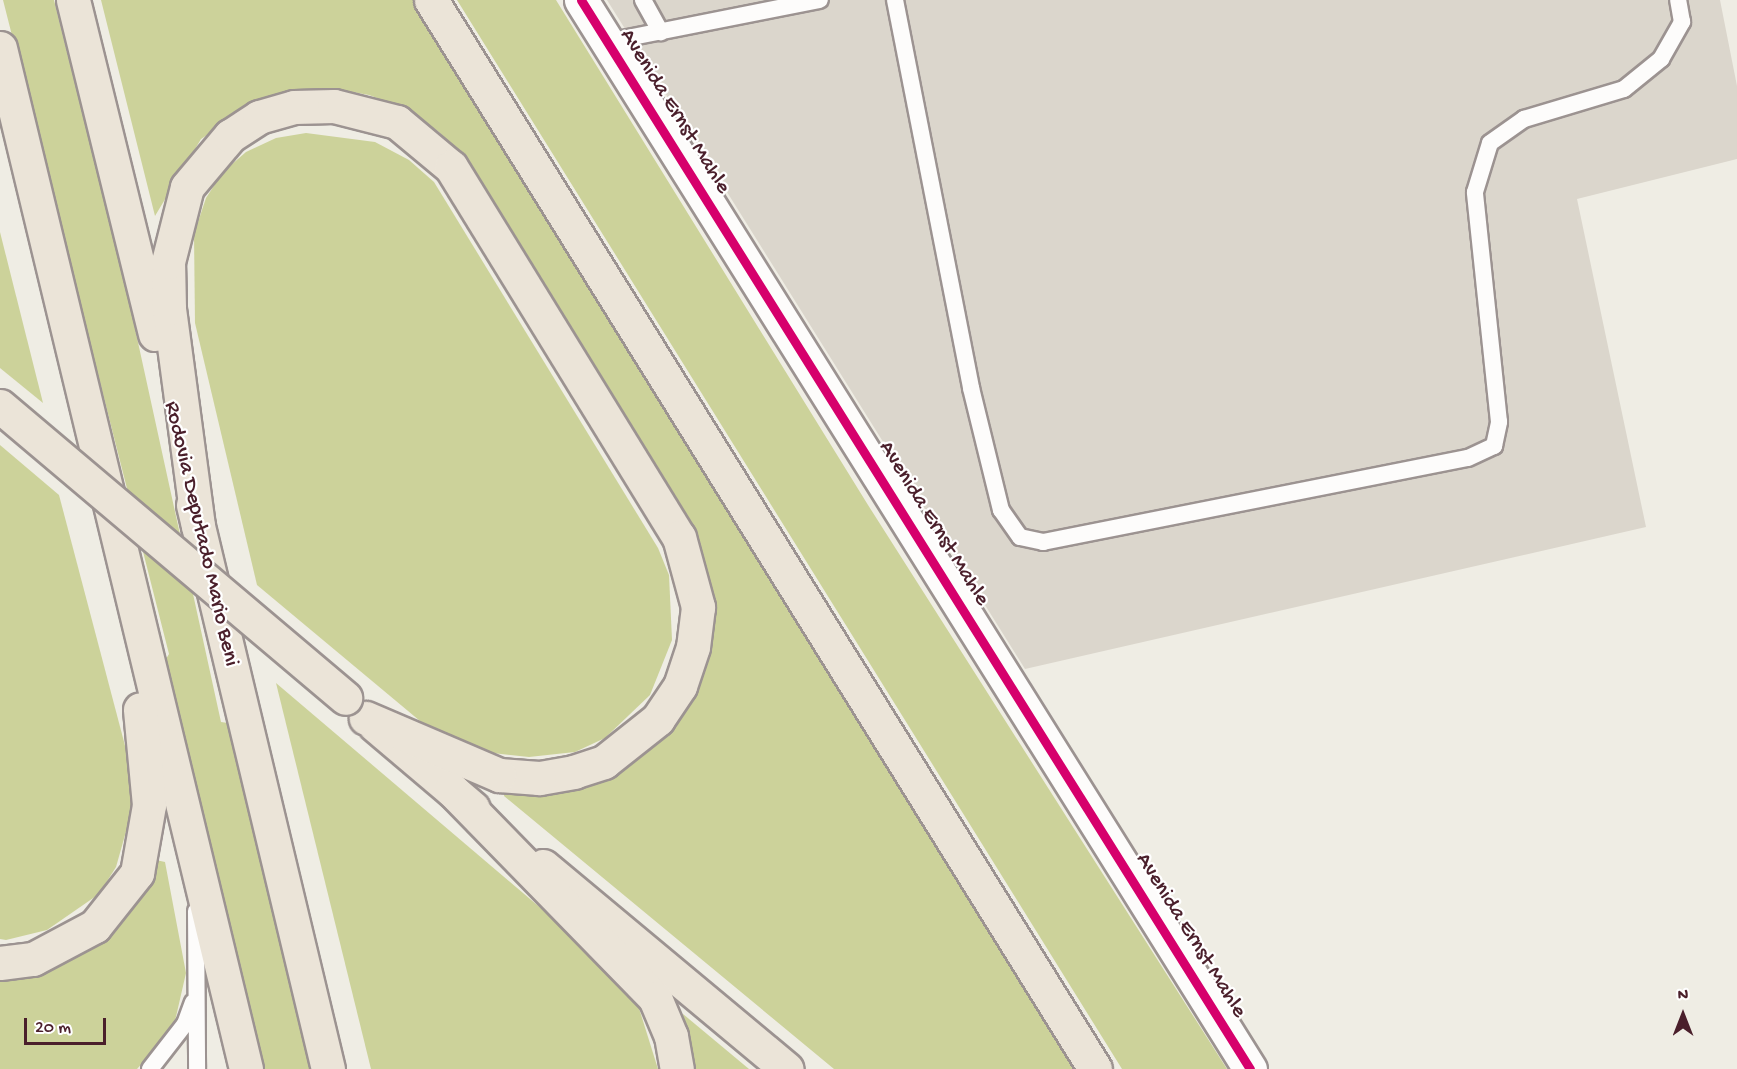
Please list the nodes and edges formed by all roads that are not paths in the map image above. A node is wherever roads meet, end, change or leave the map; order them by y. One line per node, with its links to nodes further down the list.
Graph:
1 (73, 0): 14 (main road, Rodovia Deputado Mario Beni)
2 (431, 0): 29 (main road)
3 (580, 0): 9 (street, Avenida Ernst Mahle)
4 (643, 0): 8 (lane)
5 (820, 0): 8 (lane)
6 (896, 0): 7 (lane)
7 (1678, 0)
8 (661, 32): 9 (lane)
9 (608, 42): 30 (street, Avenida Ernst Mahle)
10 (0, 48): 12 (main road)
11 (0, 95): 12 (main road)
12 (45, 231): 15 (main road)
13 (0, 406): 16 (main road, bridge)
14 (198, 526): 16 (main road); 18 (main road, Rodovia Deputado Mario Beni)
15 (124, 567): 19 (main road); 20 (main road)
16 (356, 708): 17 (main road)
17 (451, 789): 27 (main road); 28 (main road)
18 (261, 795): 25 (main road, Rodovia Deputado Mario Beni); 26 (main road)
19 (196, 866): 21 (lane); 24 (main road)
20 (0, 963)
21 (196, 993): 22 (lane); 23 (lane)
22 (150, 1069)
23 (198, 1069)
24 (246, 1069)
25 (328, 1069)
26 (351, 1069)
27 (677, 1069)
28 (787, 1069)
29 (1095, 1069)
30 (1250, 1069)

